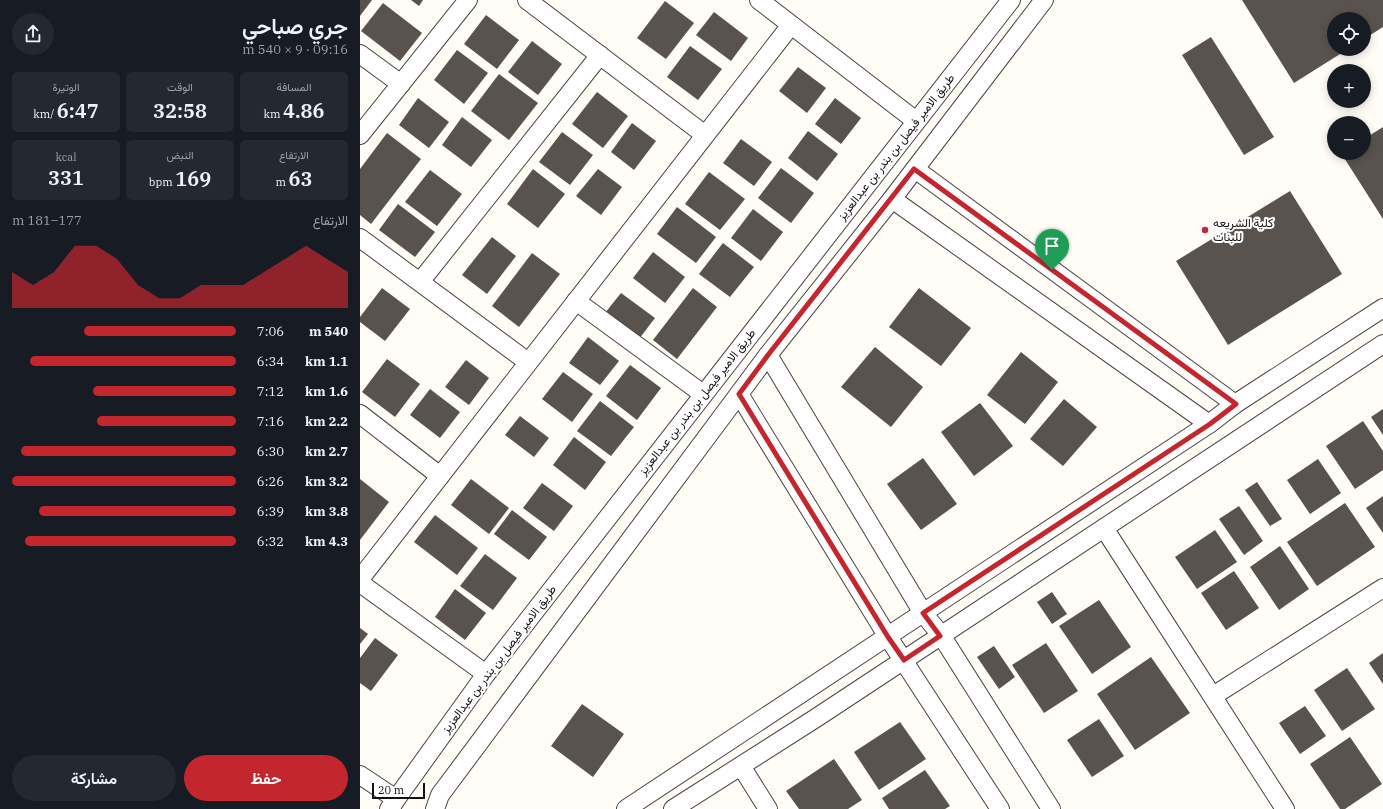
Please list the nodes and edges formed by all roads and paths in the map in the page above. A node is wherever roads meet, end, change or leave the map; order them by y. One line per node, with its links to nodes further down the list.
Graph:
1 (468, 0): 9 (street)
2 (527, 0): 8 (street)
3 (759, 0): 6 (street)
4 (1011, 0): 10 (street, طريق الامير فيصل بن بندر بن عبدالعزيز)
5 (1044, 0): 13 (street)
6 (791, 25): 10 (street); 12 (street)
7 (360, 54): 9 (street)
8 (600, 55): 12 (street); 16 (street)
9 (401, 84): 11 (street)
10 (916, 121): 22 (street, طريق الامير فيصل بن بندر بن عبدالعزيز)
11 (360, 135)
12 (705, 135): 17 (street)
13 (914, 169): 14 (street); 24 (street)
14 (892, 199): 20 (street); 26 (street)
15 (360, 238): 16 (street)
16 (420, 282): 21 (street)
17 (576, 301): 21 (street); 22 (street)
18 (1383, 308): 24 (street)
19 (1383, 344): 28 (street)
20 (768, 355): 23 (street); 32 (street)
21 (528, 362): 27 (street)
22 (703, 394): 36 (street, طريق الامير فيصل بن بندر بن عبدالعزيز)
23 (739, 394): 34 (street); 41 (street)
24 (1236, 404): 26 (street)
25 (360, 414): 27 (street)
26 (1210, 424): 32 (street)
27 (440, 476): 29 (street)
28 (1104, 528): 33 (street); 37 (street)
29 (360, 579)
30 (360, 583): 36 (street)
31 (1383, 588): 37 (street)
32 (923, 613): 33 (street); 34 (street)
33 (940, 636): 35 (street); 46 (street)
34 (888, 637): 35 (street); 42 (street)
35 (904, 660): 38 (street); 45 (street)
36 (486, 674): 40 (street, طريق الامير فيصل بن بندر بن عبدالعزيز)
37 (1213, 696): 47 (street)
38 (741, 766): 43 (street); 44 (street)
39 (360, 775): 40 (street)
40 (392, 806)
41 (436, 806)
42 (626, 809)
43 (674, 809)
44 (768, 809)
45 (1000, 809)
46 (1050, 809)
47 (1286, 809)

